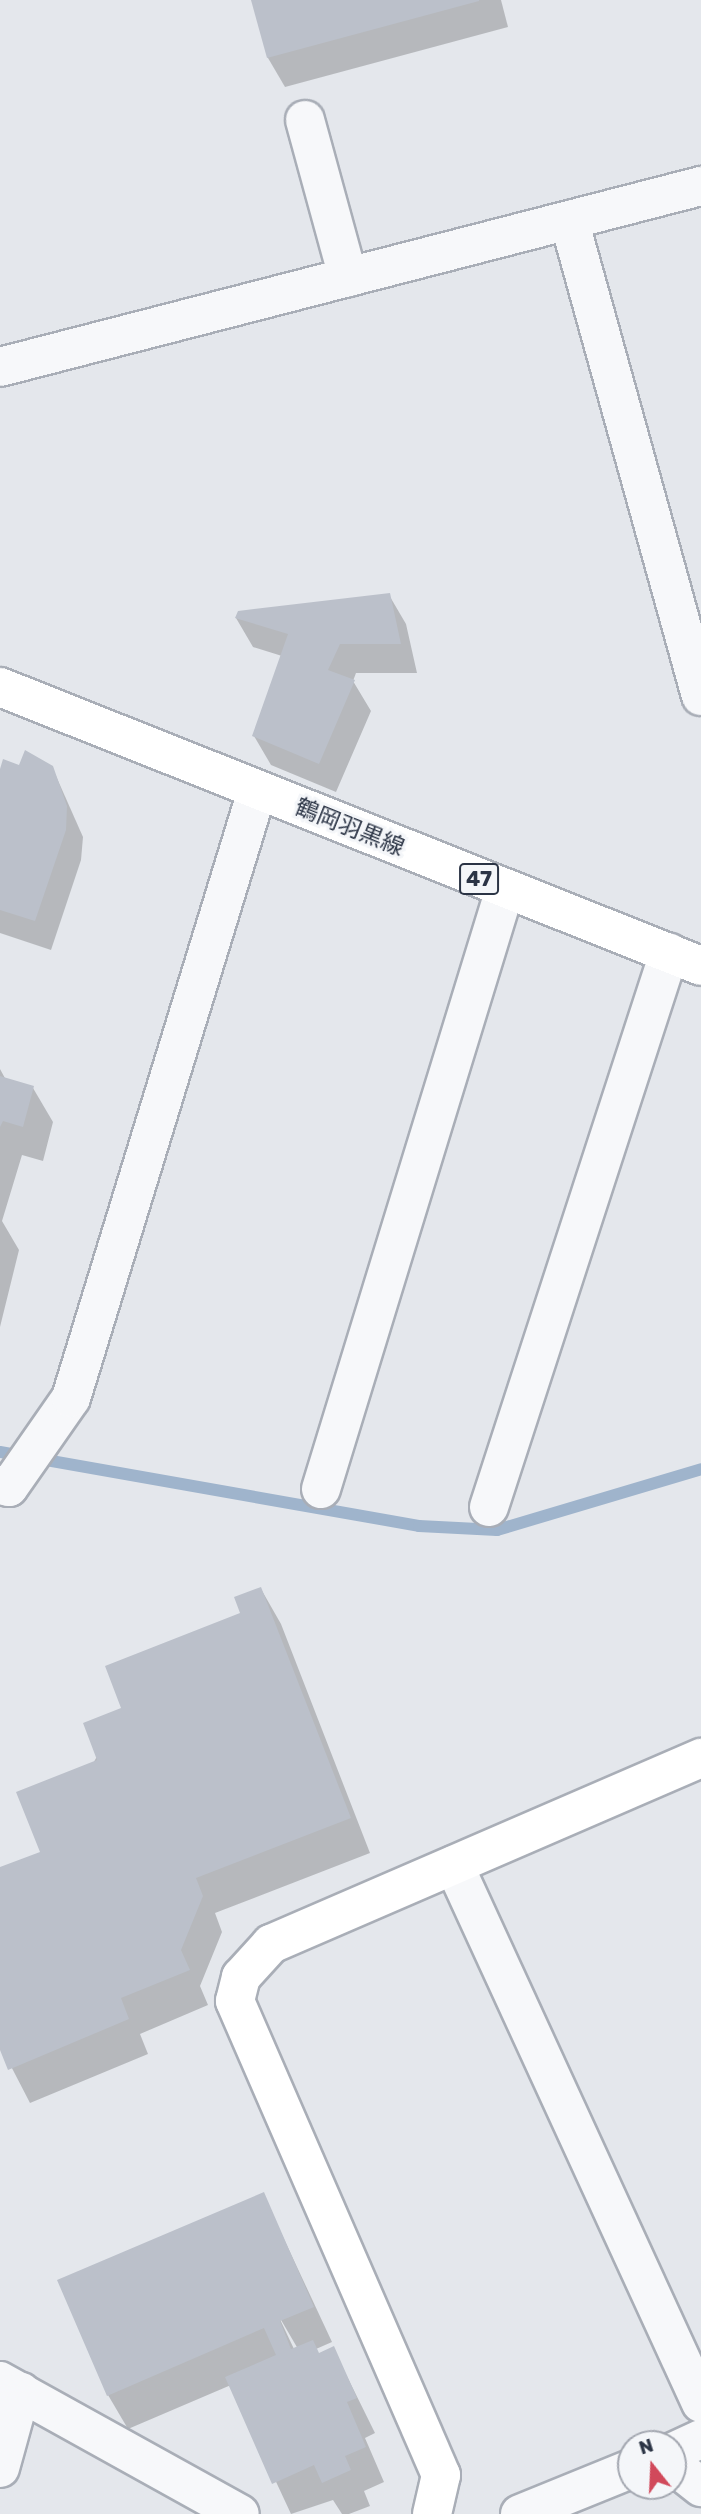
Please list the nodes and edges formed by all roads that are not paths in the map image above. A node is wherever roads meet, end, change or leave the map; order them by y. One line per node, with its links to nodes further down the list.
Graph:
1 (305, 120): 4 (street)
2 (701, 186): 3 (street)
3 (569, 220): 4 (street); 7 (street)
4 (348, 277): 5 (street)
5 (0, 368)
6 (0, 687): 8 (street, 鶴岡羽黒線 / 47)
7 (701, 696)
8 (257, 791): 9 (street, 鶴岡羽黒線 / 47); 11 (street)
9 (505, 889): 10 (street, 鶴岡羽黒線 / 47); 12 (street)
10 (685, 960): 13 (street)
11 (7, 1483)
12 (321, 1489)
13 (489, 1507)
14 (701, 1758): 15 (street)
15 (454, 1865): 17 (street); 23 (street)
16 (10, 2386): 18 (street); 22 (street)
17 (701, 2403)
18 (0, 2468)
19 (617, 2475): 24 (street)
20 (687, 2476): 21 (street)
21 (701, 2487)
22 (240, 2514)
23 (432, 2514)
24 (520, 2514)

